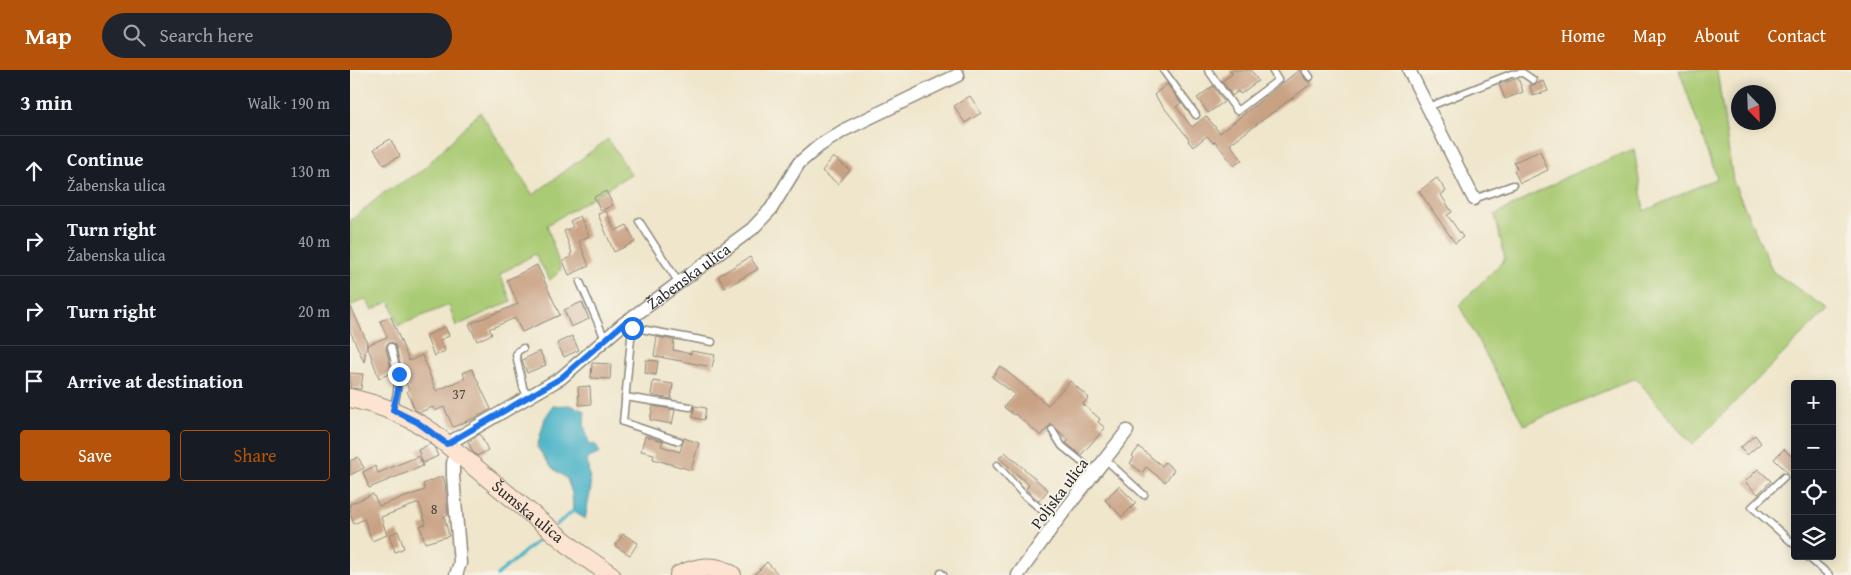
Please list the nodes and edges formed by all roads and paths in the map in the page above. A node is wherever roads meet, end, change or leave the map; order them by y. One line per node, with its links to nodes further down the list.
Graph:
1 (1163, 70): 10 (lane)
2 (1208, 70): 3 (lane)
3 (1272, 70)
4 (1305, 70): 7 (lane)
5 (1409, 70): 9 (street)
6 (958, 74): 15 (street, Žabenska ulica)
7 (1310, 76)
8 (1533, 80): 9 (lane)
9 (1428, 107): 12 (street)
10 (1196, 115)
11 (1513, 185): 12 (lane)
12 (1474, 199)
13 (640, 221): 15 (lane)
14 (580, 282): 17 (lane)
15 (679, 283): 16 (street, Žabenska ulica)
16 (627, 326): 17 (street, Žabenska ulica); 18 (lane); 21 (lane)
17 (605, 339): 23 (street, Žabenska ulica)
18 (712, 342)
19 (391, 347): 25 (lane)
20 (523, 348): 23 (lane)
21 (625, 397): 24 (lane); 28 (lane)
22 (350, 398): 25 (street)
23 (528, 398): 29 (street, Žabenska ulica)
24 (690, 407)
25 (393, 410): 29 (street)
26 (1052, 430): 32 (lane)
27 (1127, 431): 30 (street, Poljska ulica)
28 (679, 441)
29 (451, 448): 38 (street); 39 (street, Šumska ulica)
30 (1105, 459): 32 (street, Poljska ulica); 34 (lane)
31 (996, 464): 35 (lane)
32 (1094, 472): 35 (street, Poljska ulica)
33 (1784, 477): 36 (lane)
34 (1144, 495)
35 (1056, 522): 42 (street, Poljska ulica)
36 (1791, 542)
37 (1812, 560): 43 (lane)
38 (456, 575)
39 (612, 575)
40 (679, 575): 41 (street)
41 (732, 575)
42 (1018, 575)
43 (1829, 575)

